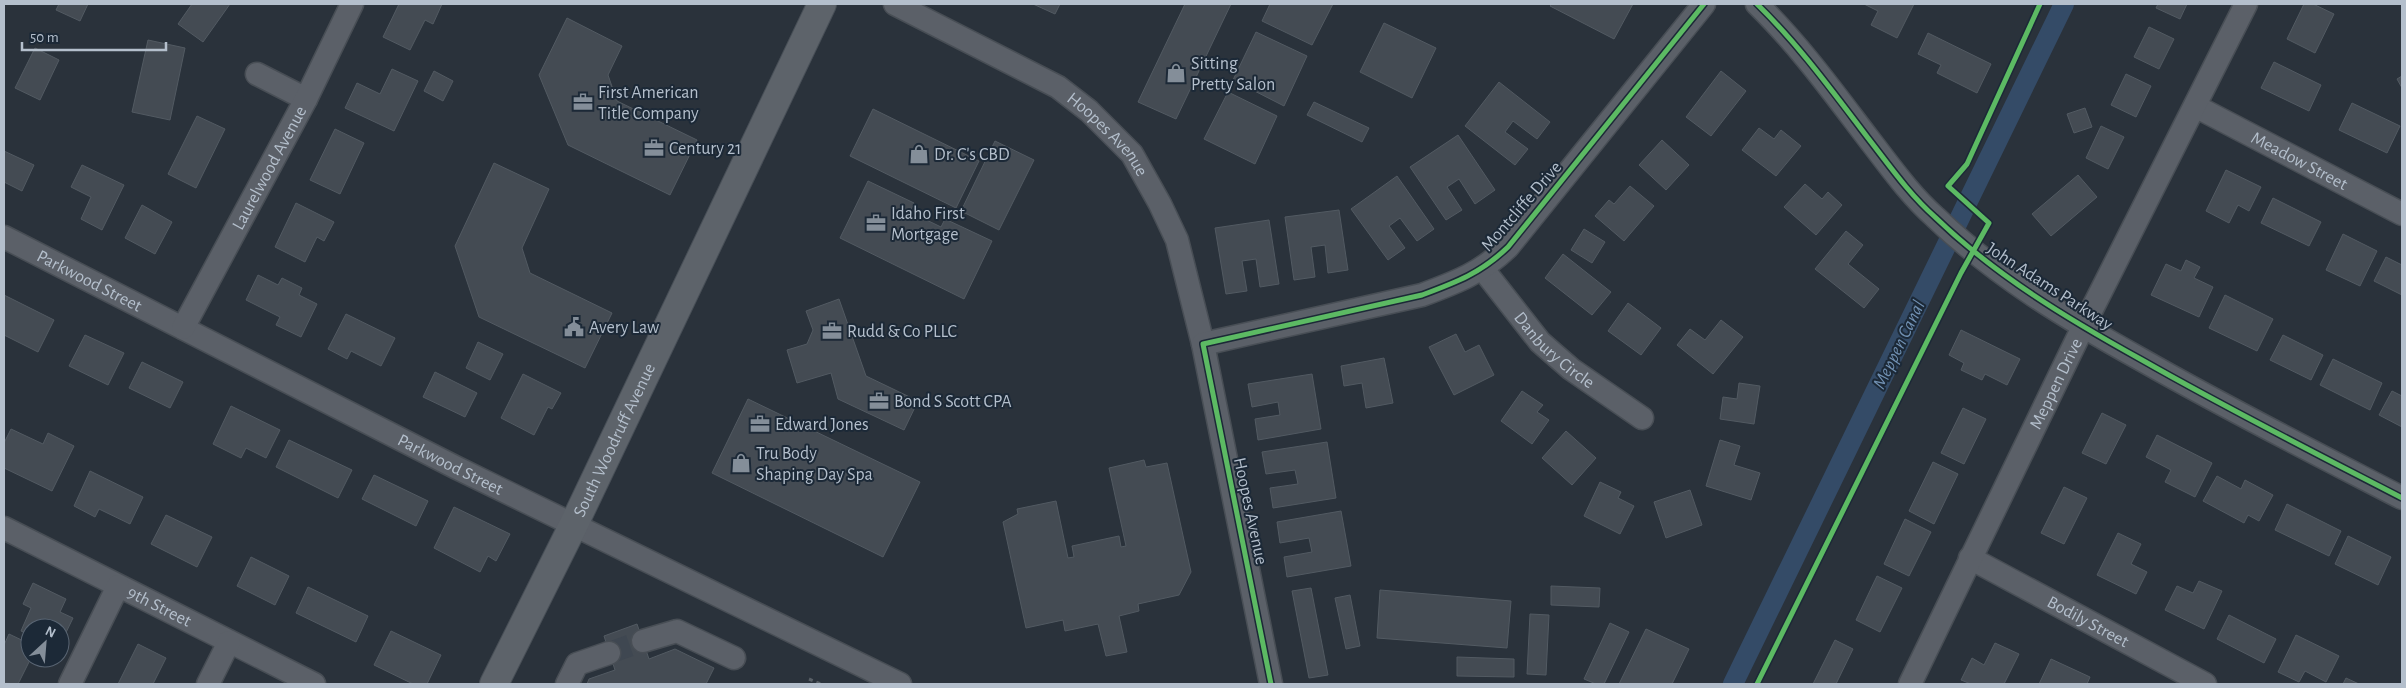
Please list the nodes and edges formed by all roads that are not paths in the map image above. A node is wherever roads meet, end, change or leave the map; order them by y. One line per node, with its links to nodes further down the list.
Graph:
1 (352, 4): 8 (street, Laurelwood Avenue)
2 (822, 4): 18 (main road, South Woodruff Avenue)
3 (895, 4): 15 (street, Hoopes Avenue)
4 (1704, 4): 12 (street, Montcliffe Drive)
5 (1757, 4): 13 (street, John Adams Parkway)
6 (2246, 4): 9 (street, Meppen Drive)
7 (257, 74): 8 (street)
8 (306, 98): 14 (street, Laurelwood Avenue)
9 (2195, 106): 10 (street, Meadow Street); 13 (street, Meppen Drive)
10 (2402, 214)
11 (4, 237): 14 (street, Parkwood Street)
12 (1482, 268): 15 (street, Montcliffe Drive); 16 (street, Danbury Circle)
13 (2083, 327): 17 (street, John Adams Parkway); 20 (street, Meppen Drive)
14 (184, 328): 18 (street, Parkwood Street)
15 (1203, 344): 32 (street, Hoopes Avenue)
16 (1642, 418)
17 (2402, 498)
18 (574, 526): 29 (main road, South Woodruff Avenue); 31 (street, Parkwood Street)
19 (6, 534): 21 (street, 9th Street)
20 (1970, 558): 33 (street, Meppen Drive); 34 (street, Bodily Street)
21 (118, 586): 23 (street, 9th Street); 26 (street)
22 (643, 641): 25 (street)
23 (229, 642): 27 (street); 28 (street, 9th Street)
24 (609, 653): 30 (street)
25 (734, 658)
26 (70, 684)
27 (208, 684)
28 (314, 684)
29 (494, 684)
30 (566, 684)
31 (900, 684)
32 (1271, 684)
33 (1910, 684)
34 (2204, 684)

